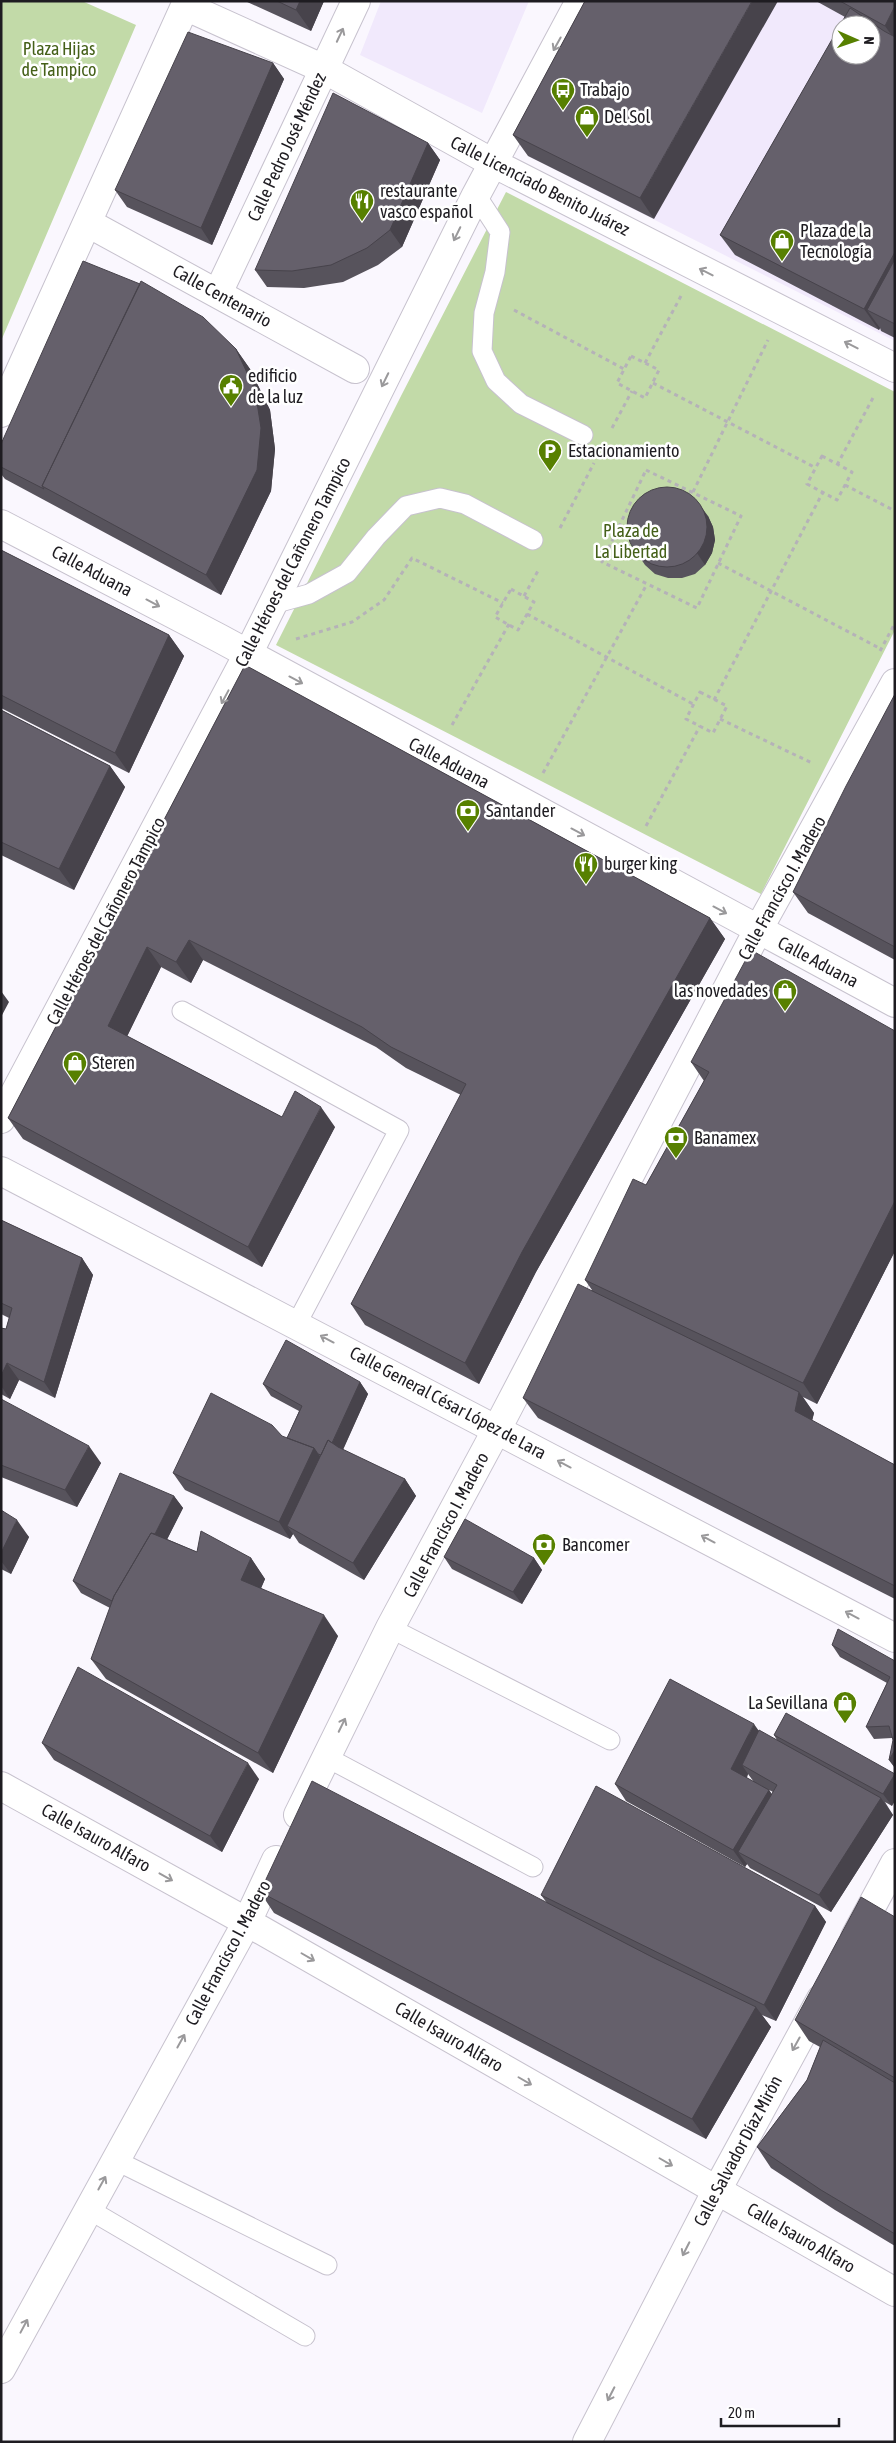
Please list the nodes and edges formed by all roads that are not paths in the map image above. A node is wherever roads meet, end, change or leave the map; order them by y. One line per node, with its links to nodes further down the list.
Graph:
1 (356, 1): 4 (street, Calle Pedro José Méndez, one-way to 1)
2 (580, 1): 5 (street, Calle Héroes del Cañonero Tampico, one-way to 5)
3 (180, 4): 4 (street, Calle Licenciado Benito Juárez); 7 (street)
4 (324, 69): 5 (street, Calle Licenciado Benito Juárez); 8 (street, Calle Pedro José Méndez)
5 (493, 163): 6 (street, Calle Héroes del Cañonero Tampico); 9 (street, Calle Licenciado Benito Juárez, one-way to 5)
6 (476, 195): 12 (lane); 15 (street, Calle Héroes del Cañonero Tampico, one-way to 15)
7 (88, 223): 8 (street, Calle Centenario); 11 (street)
8 (218, 293): 10 (street, Calle Centenario)
9 (895, 368)
10 (355, 369)
11 (1, 413)
12 (583, 435)
13 (1, 524): 16 (street, Calle Aduana, one-way to 16)
14 (533, 540): 15 (lane)
15 (272, 604): 16 (street, Calle Héroes del Cañonero Tampico)
16 (248, 654): 18 (street, Calle Aduana, one-way to 18); 21 (street, Calle Héroes del Cañonero Tampico, one-way to 21)
17 (895, 683): 18 (street, Calle Francisco I. Madero)
18 (758, 930): 19 (street, Calle Aduana); 24 (street, Calle Francisco I. Madero)
19 (895, 1004)
20 (182, 1011): 23 (lane)
21 (1, 1120)
22 (1, 1170): 23 (street, Calle General César López de Lara)
23 (297, 1324): 24 (street, Calle General César López de Lara, one-way to 23)
24 (497, 1429): 25 (street, Calle Francisco I. Madero); 26 (street, Calle General César López de Lara, one-way to 24)
25 (390, 1628): 27 (lane); 28 (street, Calle Francisco I. Madero, one-way to 25)
26 (895, 1638)
27 (610, 1740)
28 (326, 1757): 31 (lane); 32 (street, Calle Francisco I. Madero)
29 (1, 1786): 32 (street, Calle Isauro Alfaro, one-way to 32)
30 (895, 1863): 34 (street, Calle Salvador Díaz Mirón, one-way to 34)
31 (533, 1868)
32 (247, 1922): 33 (street, Calle Francisco I. Madero, one-way to 32); 34 (street, Calle Isauro Alfaro, one-way to 34)
33 (115, 2160): 35 (street, Calle Francisco I. Madero, one-way to 33); 36 (lane)
34 (717, 2190): 37 (street, Calle Isauro Alfaro); 40 (street, Calle Salvador Díaz Mirón, one-way to 40)
35 (88, 2209): 38 (lane); 39 (street, Calle Francisco I. Madero, one-way to 35)
36 (327, 2265)
37 (895, 2292)
38 (306, 2336)
39 (1, 2369)
40 (586, 2442)

